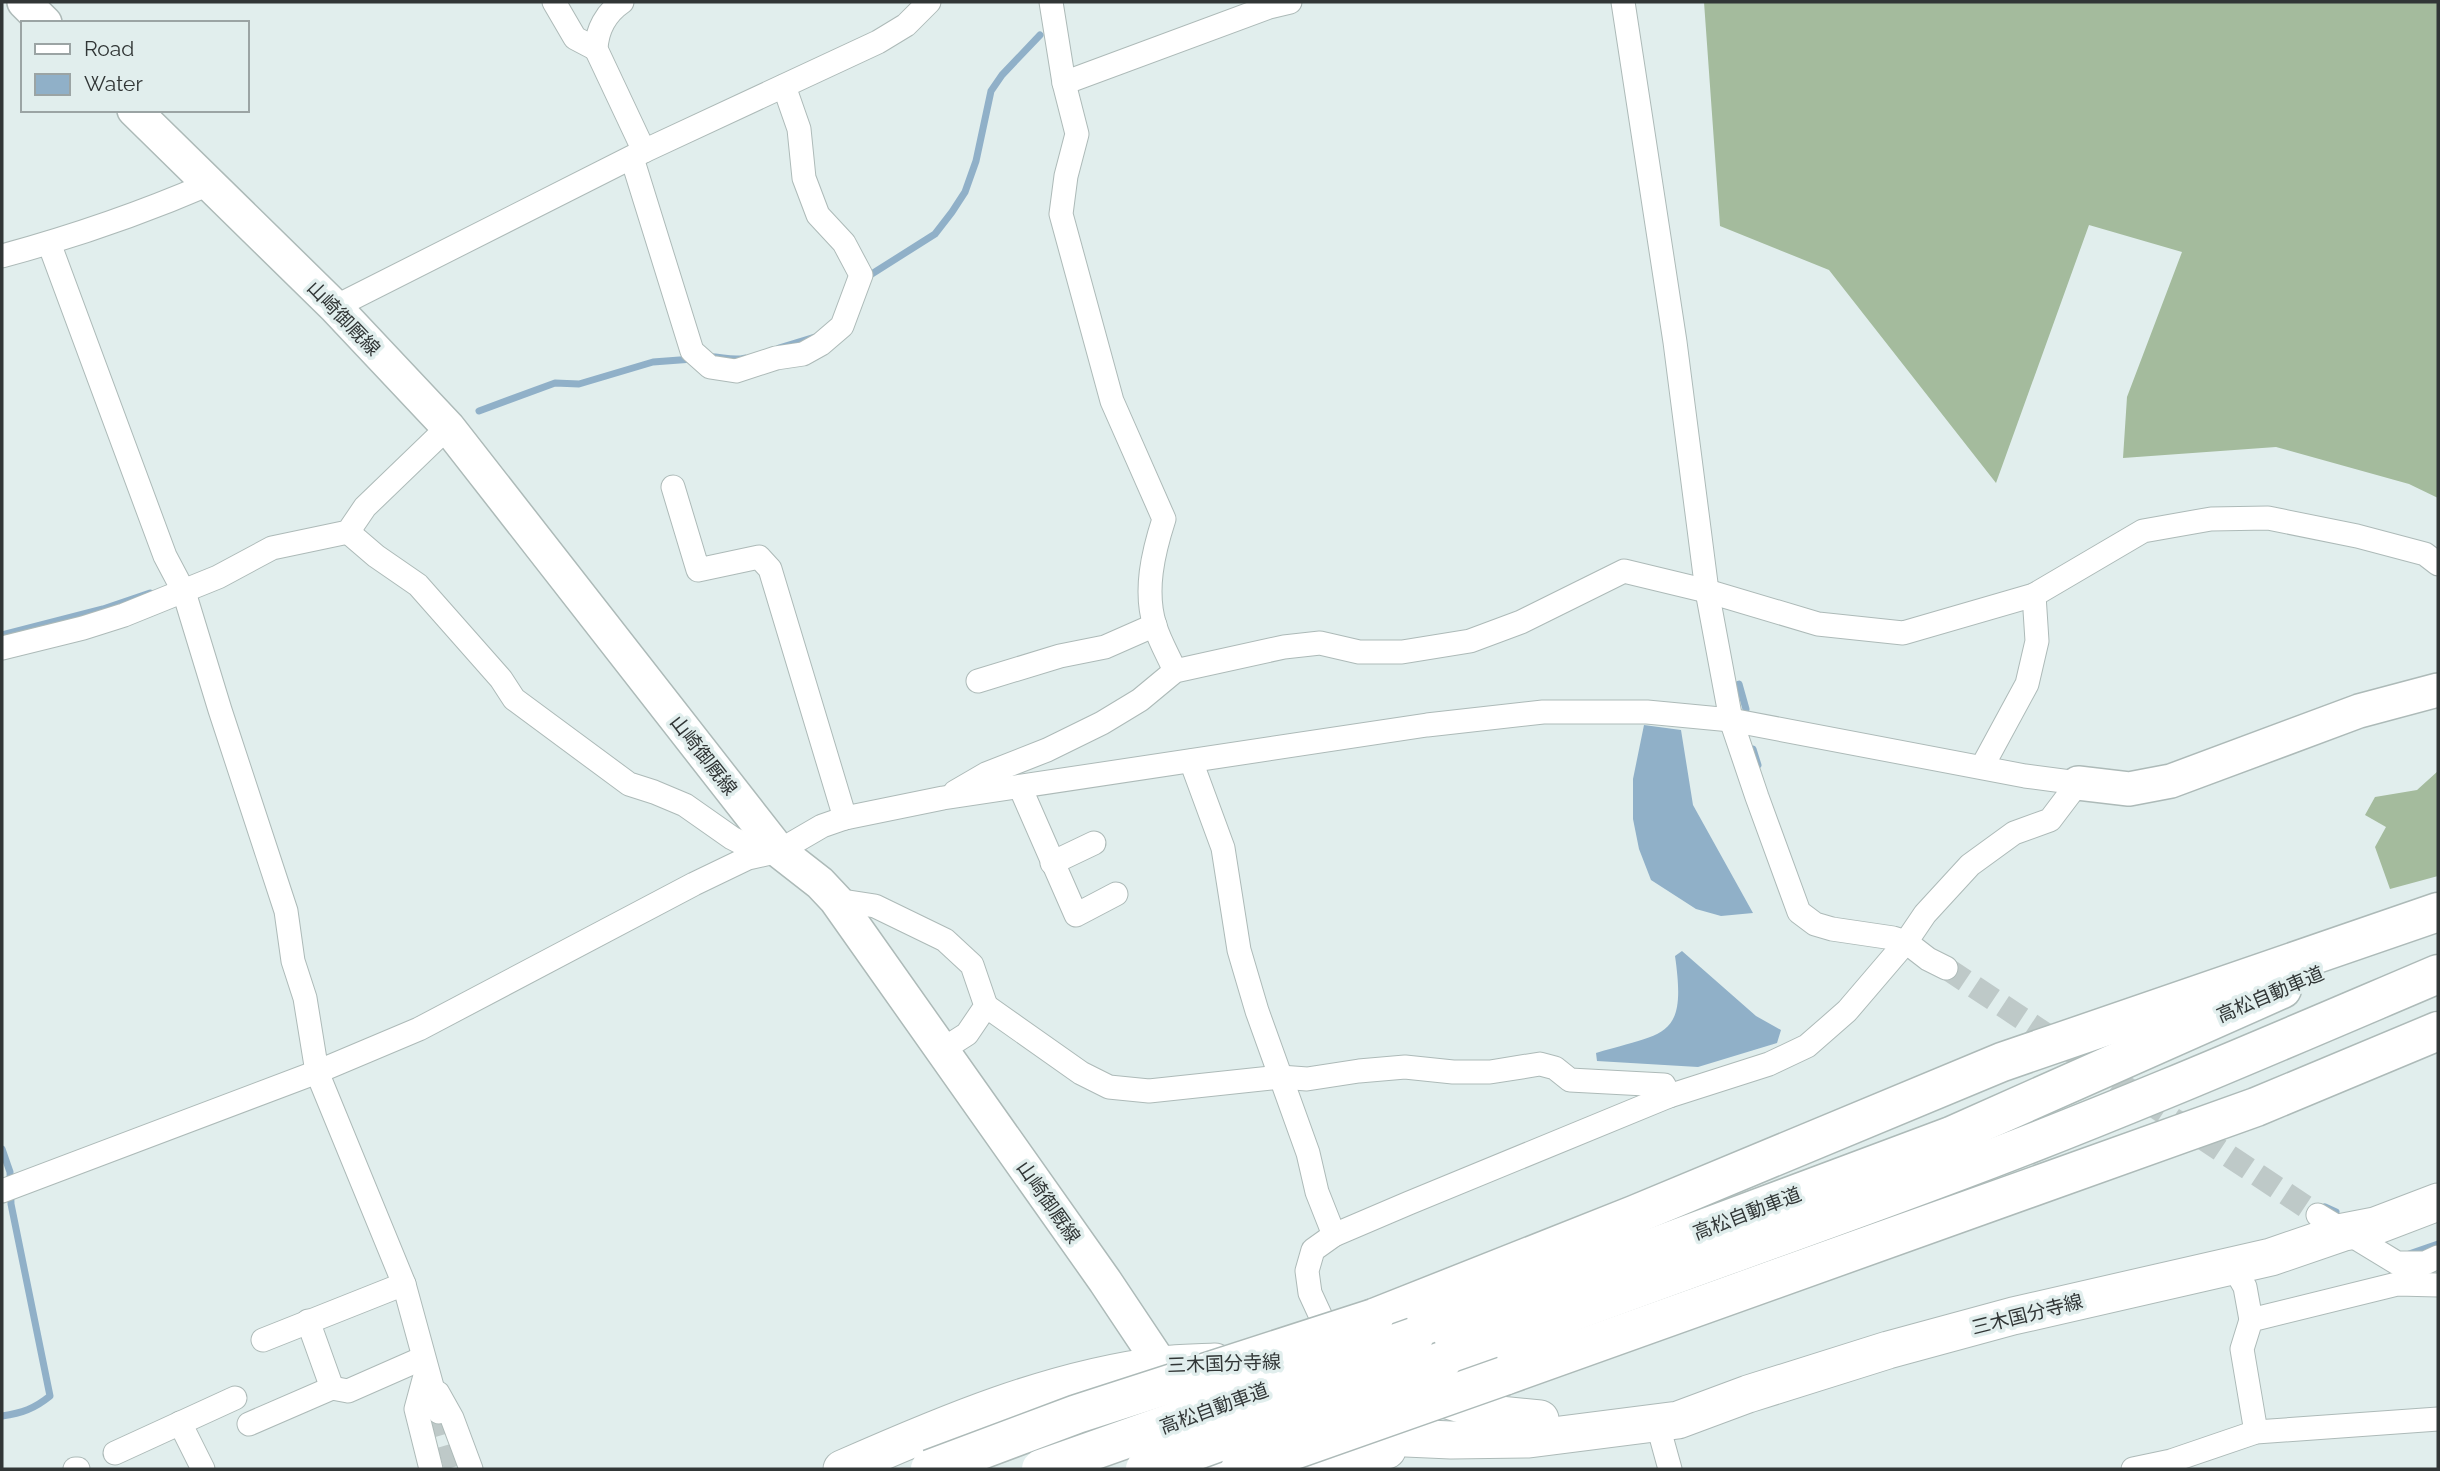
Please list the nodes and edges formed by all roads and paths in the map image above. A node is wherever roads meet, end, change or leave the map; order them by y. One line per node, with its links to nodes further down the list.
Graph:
1 (24, 2): 8 (main road)
2 (554, 2): 9 (street)
3 (622, 2): 9 (street)
4 (929, 2): 11 (street)
5 (1051, 2): 10 (street)
6 (1623, 2): 23 (street)
7 (1275, 3): 10 (street)
8 (43, 21)
9 (596, 49): 13 (street)
10 (1064, 82): 25 (street)
11 (784, 86): 13 (street); 13 (street)
12 (136, 112): 14 (main road, 山崎御厩線)
13 (638, 154): 17 (street)
14 (209, 184): 15 (street); 17 (main road, 山崎御厩線)
15 (49, 243): 16 (street); 22 (street)
16 (2, 256)
17 (335, 307): 18 (main road, 山崎御厩線)
18 (448, 427): 20 (street); 38 (main road, 山崎御厩線)
19 (673, 486): 36 (street)
20 (348, 532): 22 (street); 38 (street)
21 (2438, 564): 24 (street)
22 (184, 591): 26 (street); 50 (street)
23 (1707, 591): 24 (street); 27 (street); 30 (street)
24 (2034, 595): 32 (street)
25 (1155, 625): 27 (street); 28 (street)
26 (2, 648)
27 (1175, 671): 35 (street)
28 (978, 681)
29 (2438, 690): 33 (main road)
30 (1731, 720): 31 (street); 32 (street); 44 (street)
31 (1191, 761): 34 (street); 51 (street)
32 (1982, 767): 33 (street)
33 (2078, 783): 44 (street)
34 (1020, 787): 35 (street); 39 (street)
35 (943, 798): 36 (street)
36 (845, 818): 38 (street)
37 (1094, 843): 39 (street)
38 (771, 853): 41 (main road, 山崎御厩線); 50 (street)
39 (1052, 863): 40 (street)
40 (1116, 894)
41 (836, 900): 47 (street); 49 (main road, 山崎御厩線)
42 (2438, 912): 83 (highway, bridge)
43 (2438, 921): 84 (highway, 高松自動車道, bridge)
44 (1906, 942): 45 (street); 52 (street)
45 (1946, 968)
46 (2438, 974): 85 (highway, 高松自動車道, bridge)
47 (986, 1006): 49 (street); 51 (street)
48 (2438, 1031): 87 (highway, bridge)
49 (942, 1050): 65 (main road, 山崎御厩線)
50 (317, 1072): 53 (street); 59 (street)
51 (1280, 1077): 52 (street); 56 (street)
52 (1669, 1096): 56 (street)
53 (12, 1187)
54 (2438, 1202): 55 (main road, 三木国分寺線)
55 (2331, 1224): 57 (street); 58 (main road, 三木国分寺線)
56 (1334, 1235): 66 (street)
57 (2438, 1257)
58 (2233, 1266): 61 (street); 71 (main road, 三木国分寺線)
59 (404, 1284): 62 (street); 64 (street)
60 (2438, 1285): 61 (street)
61 (2251, 1320): 75 (street)
62 (308, 1321): 63 (street); 67 (street)
63 (263, 1340)
64 (425, 1365): 67 (street); 69 (street); 80 (street); 81 (street)
65 (1161, 1366): 66 (main road, 三木国分寺線); 78 (main road, 山崎御厩線); 82 (main road, 三木国分寺線)
66 (1347, 1375): 74 (main road, 三木国分寺線)
67 (332, 1388): 73 (street)
68 (235, 1398): 72 (street)
69 (439, 1412)
70 (2438, 1419): 75 (street)
71 (1657, 1422): 74 (main road, 三木国分寺線); 89 (street)
72 (180, 1423): 77 (street); 79 (street)
73 (249, 1424)
74 (1616, 1427): 76 (main road, 三木国分寺線)
75 (2256, 1432): 90 (street)
76 (1451, 1440): 78 (main road, 三木国分寺線); 88 (main road)
77 (115, 1454)
78 (1206, 1461): 86 (main road, 三木国分寺線)
79 (203, 1469)
80 (431, 1469)
81 (471, 1469)
82 (842, 1469)
83 (930, 1469)
84 (1041, 1469)
85 (1145, 1469)
86 (1164, 1469)
87 (1240, 1469)
88 (1311, 1469)
89 (1670, 1469)
90 (2133, 1469)

